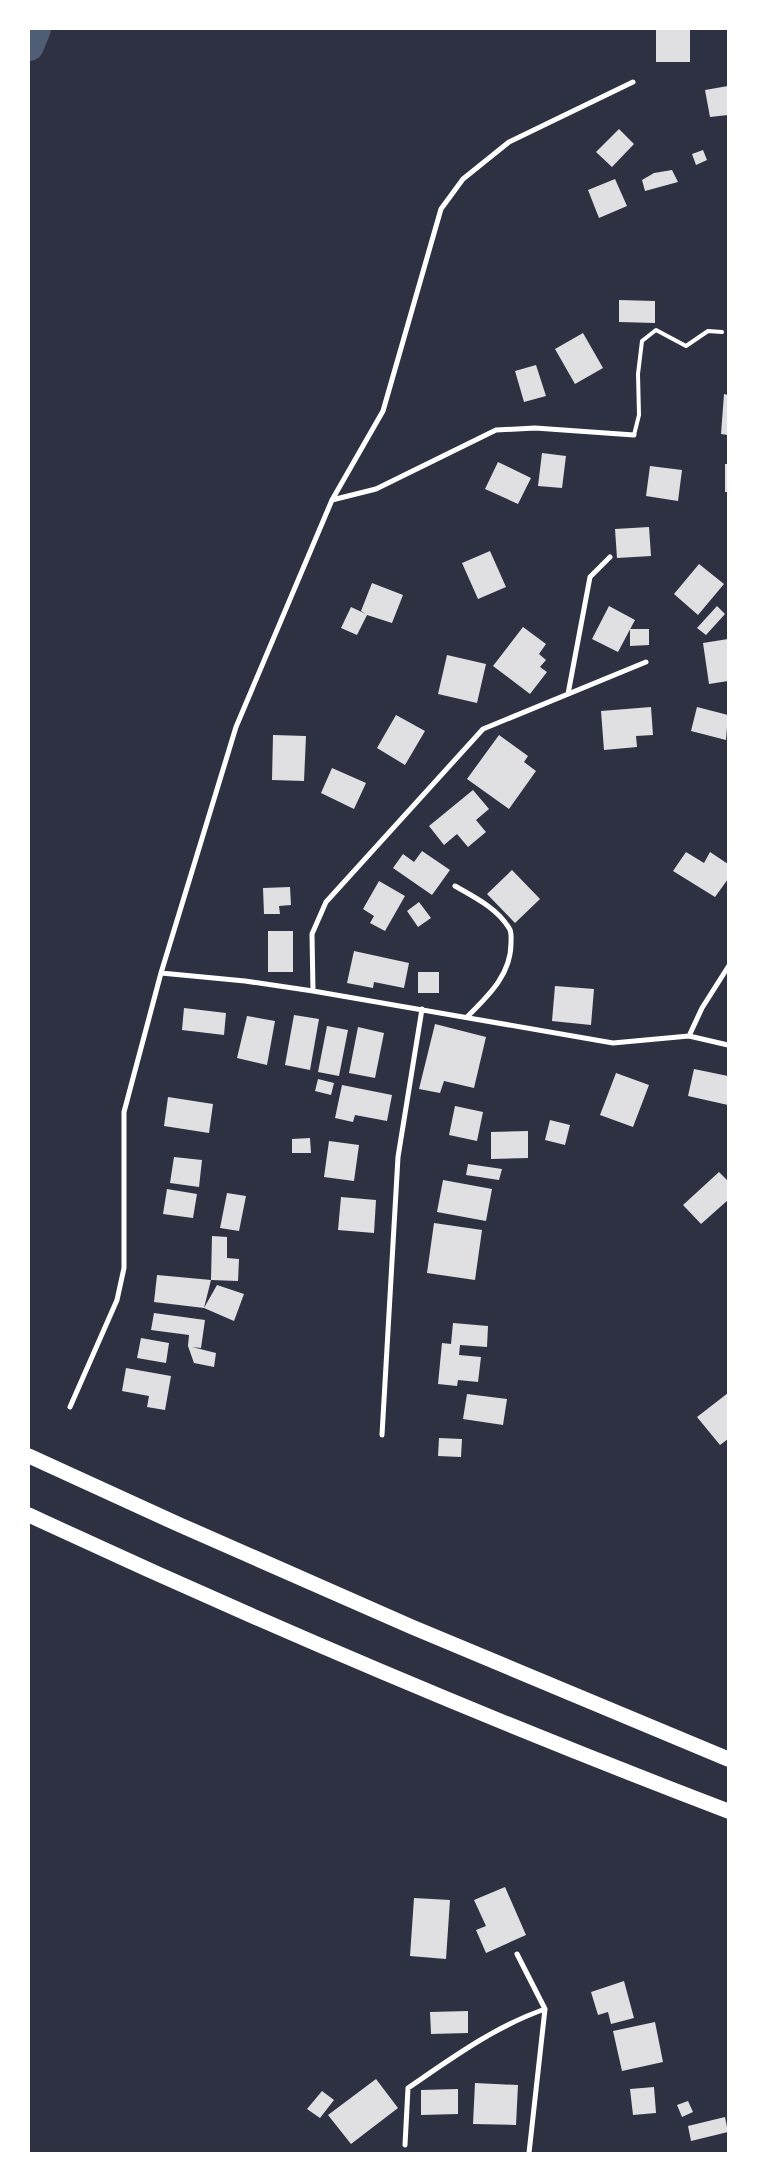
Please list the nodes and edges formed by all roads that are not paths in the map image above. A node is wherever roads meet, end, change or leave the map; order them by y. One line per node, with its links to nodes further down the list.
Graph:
1 (633, 82): 4 (street)
2 (722, 332): 3 (lane)
3 (634, 435): 4 (street)
4 (332, 500): 10 (street)
5 (610, 557): 7 (street)
6 (646, 662): 7 (street)
7 (568, 694): 11 (street)
8 (455, 886): 13 (street)
9 (728, 967): 14 (street)
10 (161, 973): 11 (street); 16 (street)
11 (313, 991): 12 (street)
12 (422, 1009): 13 (street); 17 (street)
13 (467, 1017): 14 (street)
14 (689, 1036): 15 (street)
15 (728, 1045)
16 (70, 1407)
17 (382, 1435)
18 (29, 1456): 20 (highway)
19 (29, 1516): 21 (highway)
20 (728, 1759)
21 (728, 1811)
22 (517, 1954): 23 (street)
23 (545, 2009): 24 (street); 25 (street)
24 (405, 2145)
25 (529, 2153)

